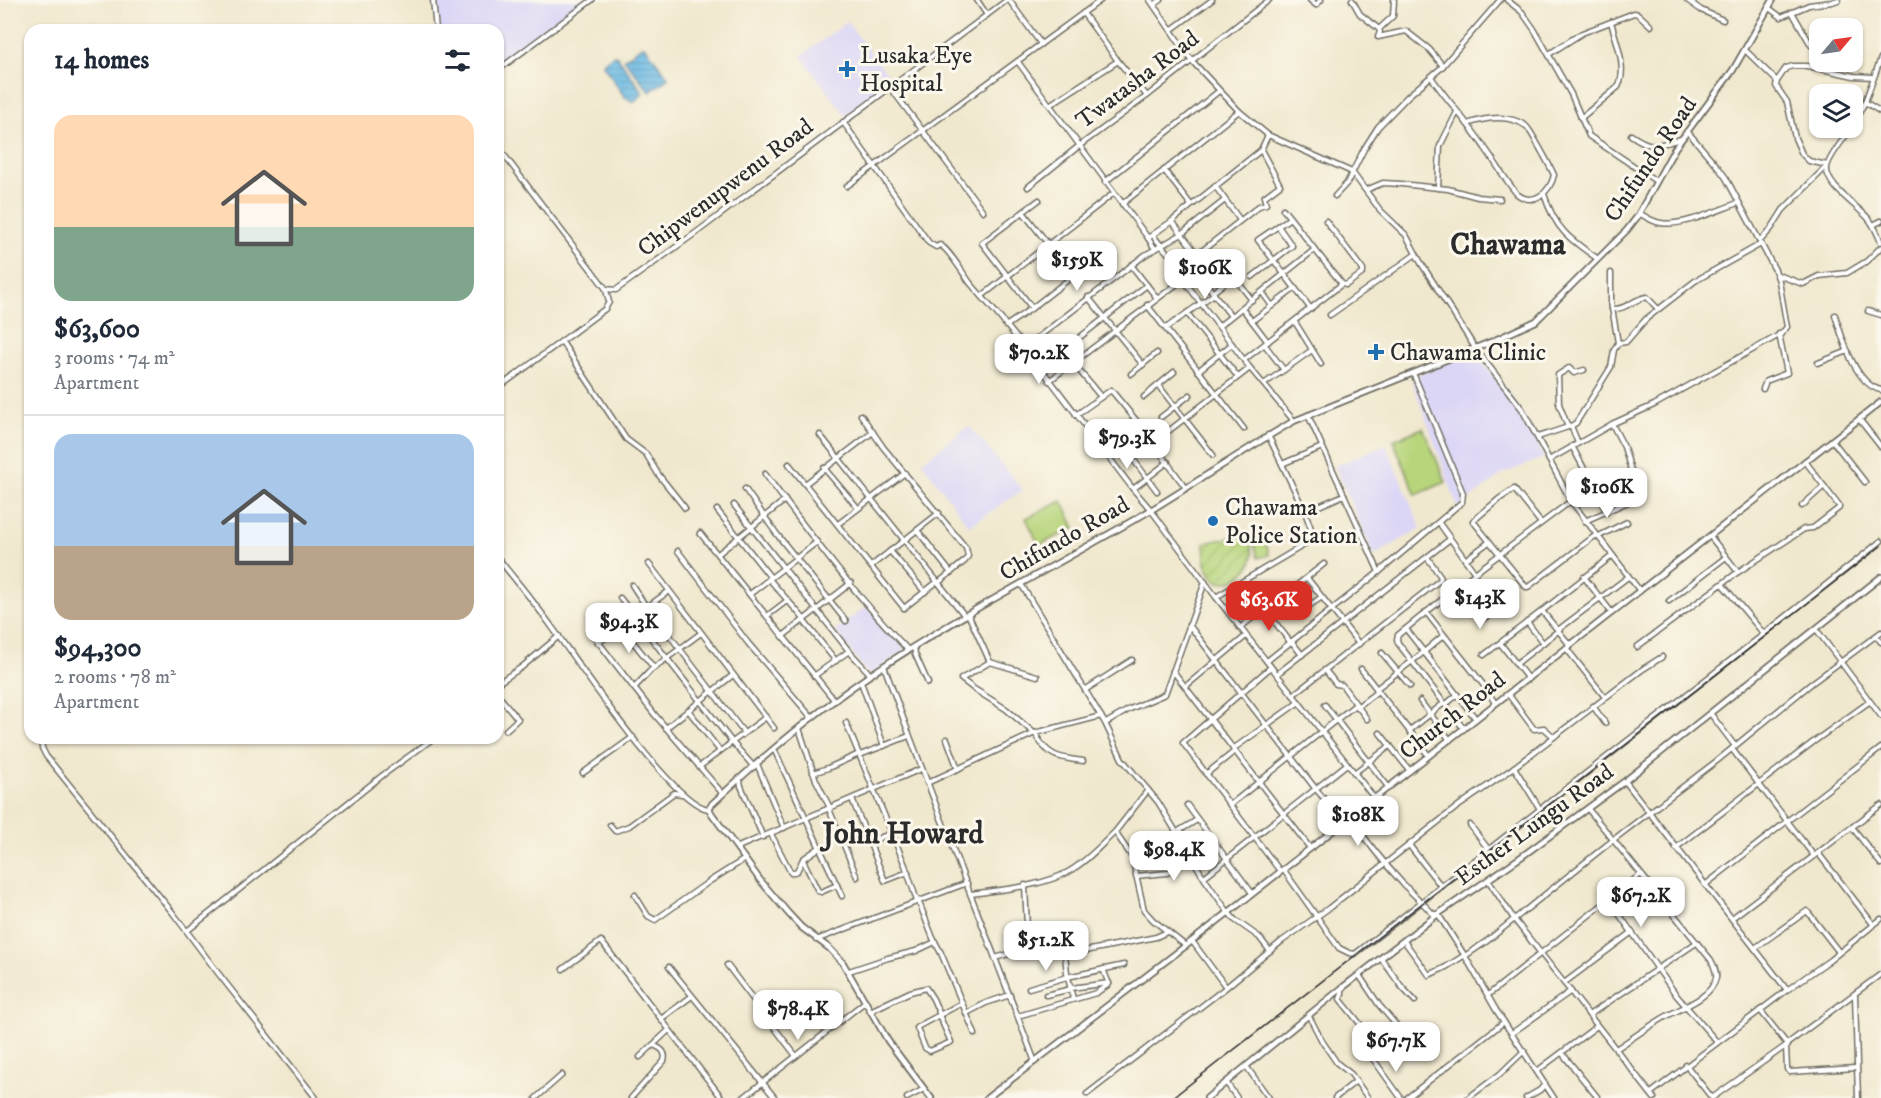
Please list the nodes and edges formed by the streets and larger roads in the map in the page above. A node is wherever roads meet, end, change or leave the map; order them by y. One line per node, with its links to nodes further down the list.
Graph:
1 (433, 0): 26 (street)
2 (592, 0): 38 (street)
3 (976, 0): 23 (street)
4 (1008, 0): 23 (street, Chipwenupwenu Road); 31 (street)
5 (1101, 0): 22 (street)
6 (1150, 0): 19 (street)
7 (1161, 0): 19 (street)
8 (1212, 0): 29 (street)
9 (1269, 0): 36 (street, Twatasha Road)
10 (1310, 0): 11 (street)
11 (1321, 0)
12 (1352, 0): 28 (street)
13 (1394, 0): 28 (street)
14 (1500, 0): 39 (street)
15 (1507, 0): 33 (street)
16 (1687, 0): 24 (street)
17 (1773, 0): 20 (street, Chifundo Road)
18 (1838, 0): 21 (street)
19 (1154, 5): 29 (street)
20 (1769, 8): 21 (street); 32 (street, Chifundo Road)
21 (1792, 12): 30 (street)
22 (1083, 13): 31 (street); 35 (street)
23 (987, 15): 43 (street, Chipwenupwenu Road)
24 (1723, 20)
25 (1611, 22): 27 (street); 33 (street); 52 (street)
26 (435, 24)
27 (1651, 26)
28 (1379, 29): 39 (street)
29 (1171, 30): 36 (street)
30 (1809, 42)
31 (1041, 44): 37 (street)
32 (1745, 50): 42 (street); 56 (street, Chifundo Road)
33 (1549, 54): 52 (street)
34 (1881, 58): 41 (street)
35 (1118, 61): 45 (street); 47 (street)
36 (1192, 61): 44 (street); 45 (street, Twatasha Road)
37 (1018, 62): 47 (street); 55 (street)
38 (504, 66)
39 (1443, 66): 40 (street)
40 (1431, 76): 50 (street); 67 (street)
41 (1873, 76): 42 (street); 46 (street)
42 (1776, 81): 65 (street)
43 (890, 87): 53 (street, Chipwenupwenu Road); 55 (street)
44 (1219, 91): 49 (street); 69 (street)
45 (1147, 96): 61 (street, Twatasha Road)
46 (1865, 102): 48 (street); 51 (street)
47 (1050, 105): 61 (street)
48 (1863, 106)
49 (1239, 111): 57 (street); 66 (street)
50 (1457, 112): 54 (street); 73 (street)
51 (1881, 112)
52 (1581, 118): 68 (street)
53 (843, 122): 64 (street); 121 (street, Chipwenupwenu Road)
54 (1467, 124): 76 (street); 76 (street)
55 (923, 131): 64 (street); 85 (street)
56 (1687, 131): 60 (street, Chifundo Road); 81 (street)
57 (1268, 135): 62 (street); 67 (street)
58 (1631, 135): 60 (street)
59 (1845, 138): 65 (street)
60 (1682, 139): 68 (street, Chifundo Road)
61 (1079, 146): 69 (street); 72 (street, Twatasha Road)
62 (1261, 150): 71 (street); 89 (street)
63 (504, 155): 121 (street)
64 (874, 166): 70 (street); 125 (street)
65 (1827, 166): 93 (street); 100 (street)
66 (1164, 170): 82 (street); 83 (street)
67 (1352, 172): 74 (street); 77 (street)
68 (1656, 181): 87 (street, Chifundo Road)
69 (1106, 182): 75 (street)
70 (847, 186)
71 (1215, 186): 80 (street); 83 (street)
72 (1028, 187)
73 (1438, 188): 74 (street); 78 (street)
74 (1366, 190): 106 (street)
75 (1114, 193): 82 (street); 99 (street)
76 (1544, 194): 107 (street)
77 (1335, 196)
78 (1500, 199)
79 (1039, 200): 86 (street)
80 (1225, 200): 89 (street); 95 (street)
81 (1738, 202): 87 (street); 100 (street)
82 (1122, 204): 97 (street)
83 (1192, 205): 90 (street)
84 (1283, 209): 88 (street)
85 (983, 211)
86 (1023, 212): 99 (street); 115 (street)
87 (1639, 213): 107 (street, Chifundo Road)
88 (1290, 218): 94 (street); 104 (street)
89 (1240, 220): 105 (street)
90 (1172, 221): 95 (street); 96 (street)
91 (1326, 221): 119 (street)
92 (1881, 221): 93 (street)
93 (1873, 225): 98 (street)
94 (1278, 226): 108 (street); 108 (street)
95 (1182, 234): 101 (street); 105 (street)
96 (1153, 235): 97 (street); 101 (street)
97 (1148, 238): 103 (street)
98 (1881, 242)
99 (1049, 243): 115 (street); 132 (street)
100 (1760, 243): 114 (street); 136 (street)
101 (1161, 246): 103 (street); 110 (street)
102 (1881, 247): 114 (street)
103 (1155, 249): 109 (street)
104 (1314, 250): 113 (street); 119 (street)
105 (1197, 254): 110 (street)
106 (1416, 254): 139 (street); 156 (street)
107 (1598, 259): 156 (street, Chifundo Road)
108 (1274, 262): 113 (street); 117 (street)
109 (1131, 265): 120 (street); 126 (street)
110 (1180, 268): 118 (street)
111 (1196, 271): 116 (street); 118 (street); 124 (street)
112 (1611, 273): 135 (street)
113 (1283, 275): 122 (street); 123 (street)
114 (1777, 275): 150 (street)
115 (1007, 276): 125 (street); 132 (street)
116 (1234, 276): 124 (street); 128 (street)
117 (1252, 277)
118 (1182, 281): 127 (street); 129 (street)
119 (1342, 284): 134 (street)
120 (1147, 285): 127 (street); 143 (street)
121 (606, 289): 151 (street)
122 (1294, 289): 131 (street); 134 (street)
123 (1262, 292): 128 (street); 131 (street)
124 (1213, 293): 129 (street); 142 (street)
125 (982, 296): 146 (street)
126 (1088, 297): 143 (street); 155 (street)
127 (1157, 298): 130 (street)
128 (1252, 300): 133 (street)
129 (1201, 303): 138 (street); 147 (street)
130 (1147, 305): 148 (street); 149 (street)
131 (1272, 306): 144 (street)
132 (1032, 308): 146 (street)
133 (1242, 308): 142 (street); 144 (street)
134 (1311, 309): 145 (street)
135 (1612, 309): 136 (street); 153 (street)
136 (1658, 309): 153 (street)
137 (1868, 311): 141 (street)
138 (1188, 313): 148 (street); 160 (street)
139 (1330, 315)
140 (1835, 315): 158 (street)
141 (1881, 315)
142 (1231, 316): 147 (street)
143 (1105, 318): 149 (street); 162 (street)
144 (1252, 321): 152 (street)
145 (1294, 322): 152 (street); 157 (street)
146 (1006, 326): 155 (street)
147 (1219, 326): 154 (street)
148 (1166, 328): 169 (street)
149 (1115, 330): 162 (street); 165 (street)
150 (1779, 334): 178 (street); 194 (street)
151 (562, 342): 175 (street); 233 (street)
152 (1266, 343): 161 (street); 167 (street)
153 (1618, 343): 195 (street)
154 (1232, 344): 160 (street); 161 (street)
155 (1024, 348): 174 (street)
156 (1475, 348): 172 (street, Chifundo Road); 202 (street)
157 (1311, 350): 164 (street); 167 (street)
158 (1848, 351): 163 (street); 179 (street)
159 (1157, 353): 165 (street)
160 (1220, 354): 169 (street); 173 (street)
161 (1244, 360): 166 (street)
162 (1074, 362): 174 (street); 182 (street)
163 (1818, 363)
164 (1321, 364)
165 (1143, 365): 171 (street)
166 (1250, 368): 173 (street); 176 (street)
167 (1284, 370): 176 (street)
168 (1584, 370): 195 (street)
169 (1198, 371): 180 (street)
170 (1174, 372): 177 (street)
171 (1131, 374)
172 (1413, 374): 187 (street, Chifundo Road); 243 (street)
173 (1238, 377): 180 (street)
174 (1049, 381): 188 (street)
175 (504, 384)
176 (1264, 384): 193 (street)
177 (1158, 385): 183 (street); 185 (street)
178 (1763, 389)
179 (1881, 390)
180 (1217, 394): 191 (street); 196 (street)
181 (1190, 395): 185 (street)
182 (1101, 397): 188 (street); 190 (street)
183 (1144, 397)
184 (1881, 402): 192 (street, Church Road)
185 (1174, 406): 189 (street); 191 (street)
186 (861, 415): 197 (street)
187 (1308, 415): 193 (street, Chifundo Road); 207 (street)
188 (1076, 416): 206 (street)
189 (1161, 417)
190 (1135, 419): 200 (street); 213 (street)
191 (1184, 419): 198 (street); 209 (street)
192 (1859, 419): 203 (street, Church Road); 208 (street)
193 (1294, 421): 201 (street, Chifundo Road)
194 (1612, 424): 204 (street); 238 (street)
195 (1569, 427): 202 (street); 204 (street)
196 (1244, 429)
197 (873, 432): 210 (street); 217 (street)
198 (1166, 433)
199 (820, 435): 210 (street)
200 (1115, 435): 206 (street); 219 (street)
201 (1268, 435): 215 (street); 223 (street, Chifundo Road)
202 (1538, 437): 211 (street)
203 (1832, 440): 212 (street, Church Road); 220 (street)
204 (1578, 443): 205 (street)
205 (1572, 446): 211 (street); 238 (street)
206 (1100, 447): 225 (street)
207 (1322, 447): 215 (street); 227 (street)
208 (1881, 447)
209 (1213, 455)
210 (838, 457): 216 (street); 228 (street)
211 (1549, 460): 230 (street)
212 (1805, 461): 222 (street); 250 (street, Church Road)
213 (1168, 462): 219 (street); 223 (street)
214 (789, 464): 221 (street)
215 (1282, 464): 237 (street)
216 (824, 468): 221 (street); 234 (street)
217 (905, 473): 228 (street); 239 (street)
218 (765, 474): 229 (street)
219 (1147, 478): 225 (street); 226 (street)
220 (1865, 482)
221 (805, 484): 245 (street)
222 (1824, 486): 232 (street); 274 (street)
223 (1186, 488): 236 (street, Chifundo Road)
224 (745, 489): 240 (street)
225 (1133, 489): 236 (street)
226 (1157, 491)
227 (1344, 495): 237 (street); 273 (street)
228 (872, 498): 234 (street); 254 (street)
229 (785, 500): 240 (street); 255 (street)
230 (1571, 501): 241 (street); 244 (street)
231 (734, 504): 246 (street)
232 (1802, 506)
233 (685, 508)
234 (858, 508): 245 (street)
235 (717, 510): 252 (street)
236 (1151, 510): 282 (street); 285 (street, Chifundo Road)
237 (1305, 512): 251 (street)
238 (1607, 512): 241 (street)
239 (939, 513): 247 (street); 275 (street)
240 (764, 516): 246 (street); 266 (street)
241 (1586, 521): 249 (street)
242 (1627, 522): 249 (street)
243 (1438, 523): 253 (street); 273 (street)
244 (1541, 523): 256 (street); 262 (street)
245 (838, 524): 271 (street)
246 (751, 526): 252 (street); 272 (street)
247 (917, 530): 254 (street); 275 (street)
248 (700, 533): 261 (street)
249 (1597, 536): 262 (street); 263 (street)
250 (1710, 536): 265 (street); 291 (street, Church Road)
251 (1314, 537)
252 (737, 538): 261 (street); 281 (street)
253 (1450, 539): 264 (street); 267 (street)
254 (904, 540): 259 (street); 283 (street)
255 (817, 542): 266 (street); 284 (street)
256 (1489, 542): 262 (street); 267 (street)
257 (1881, 542): 327 (street)
258 (1304, 545): 295 (street)
259 (890, 550): 271 (street); 292 (street)
260 (678, 551): 403 (street)
261 (718, 554): 293 (street)
262 (1499, 555): 276 (street)
263 (1612, 556): 277 (street); 278 (street)
264 (1427, 557): 317 (street); 338 (street)
265 (1726, 557): 274 (street); 302 (street)
266 (796, 558): 272 (street); 301 (street)
267 (1465, 560): 276 (street)
268 (649, 564): 290 (street)
269 (1324, 564): 280 (street)
270 (504, 566): 329 (street)
271 (871, 566): 292 (street)
272 (784, 568): 281 (street); 305 (street)
273 (1380, 572): 307 (street)
274 (1738, 572): 286 (street)
275 (951, 573): 283 (street)
276 (1475, 573): 288 (street)
277 (1584, 577): 299 (street); 308 (street)
278 (1628, 577): 291 (street); 299 (street)
279 (1881, 577): 322 (street, Esther Lungu Road)
280 (1307, 578): 289 (street); 296 (street)
281 (770, 579): 293 (street); 300 (street)
282 (1205, 582): 295 (street); 318 (street)
283 (937, 583): 292 (street); 311 (street)
284 (851, 584): 301 (street); 343 (street)
285 (1021, 584): 311 (street, Chifundo Road); 378 (street)
286 (1722, 584): 327 (street); 341 (street)
287 (632, 585): 303 (street)
288 (1457, 588): 298 (street); 309 (street)
289 (1292, 589)
290 (669, 591): 303 (street); 326 (street)
291 (1640, 591): 310 (street, Church Road)
292 (925, 592)
293 (750, 594): 312 (street)
294 (1280, 595): 304 (street)
295 (1216, 597): 320 (street)
296 (1322, 597): 306 (street); 307 (street)
297 (620, 598): 313 (street)
298 (1515, 598)
299 (1601, 598): 310 (street); 324 (street)
300 (788, 600): 312 (street); 314 (street)
301 (829, 600): 305 (street); 315 (street)
302 (1669, 601)
303 (647, 608): 313 (street); 342 (street)
304 (1264, 608): 320 (street); 333 (street)
305 (816, 609): 314 (street); 344 (street)
306 (1304, 609)
307 (1332, 610): 317 (street); 333 (street)
308 (1542, 611): 316 (street); 324 (street)
309 (1426, 612): 321 (street); 328 (street)
310 (1612, 613): 340 (street, Church Road)
311 (967, 615): 339 (street, Chifundo Road); 355 (street)
312 (767, 616): 330 (street)
313 (635, 617): 319 (street); 350 (street)
314 (803, 620): 330 (street); 353 (street)
315 (846, 621)
316 (1527, 622): 336 (street); 337 (street)
317 (1343, 623): 338 (street); 347 (street)
318 (1189, 625): 352 (street); 364 (street)
319 (621, 627): 335 (street); 361 (street)
320 (1240, 628): 331 (street)
321 (1406, 629): 345 (street); 356 (street)
322 (1816, 629): 357 (street); 398 (street, Esther Lungu Road)
323 (589, 630): 335 (street)
324 (1558, 631): 337 (street); 340 (street)
325 (1881, 632): 332 (street)
326 (701, 633): 342 (street); 367 (street)
327 (1764, 634): 471 (street)
328 (1444, 635): 345 (street); 392 (street)
329 (559, 636): 371 (street); 423 (street)
330 (783, 636): 369 (street)
331 (1246, 636): 352 (street); 354 (street)
332 (1876, 636): 334 (street); 357 (street)
333 (1291, 642): 347 (street); 354 (street)
334 (1881, 642)
335 (598, 643): 377 (street)
336 (1500, 643): 348 (street); 358 (street)
337 (1543, 643): 358 (street)
338 (1359, 644): 363 (street)
339 (914, 647): 343 (street, Chifundo Road); 374 (street)
340 (1568, 647): 372 (street, Church Road); 385 (street)
341 (1637, 647)
342 (680, 649): 350 (street); 380 (street)
343 (908, 650): 359 (street, Chifundo Road)
344 (849, 651): 353 (street); 368 (street)
345 (1424, 652): 356 (street); 384 (street)
346 (1382, 653): 365 (street)
347 (1302, 655): 366 (street)
348 (1484, 655)
349 (1662, 657): 385 (street)
350 (667, 658): 361 (street); 386 (street)
351 (1132, 660): 378 (street)
352 (1216, 660): 375 (street); 381 (street)
353 (836, 661): 369 (street)
354 (1267, 661): 360 (street)
355 (990, 662): 370 (street); 420 (street)
356 (1411, 662): 365 (street); 393 (street)
357 (1842, 662): 391 (street); 432 (street)
358 (1516, 664): 372 (street)
359 (884, 666): 368 (street, Chifundo Road); 422 (street)
360 (1271, 667): 366 (street); 381 (street)
361 (654, 668): 377 (street)
362 (1361, 669): 379 (street)
363 (1325, 670): 383 (street); 395 (street)
364 (1173, 671): 375 (street); 409 (street)
365 (1398, 672): 376 (street); 379 (street)
366 (1277, 674): 383 (street)
367 (733, 675): 380 (street); 402 (street)
368 (871, 675): 373 (street, Chifundo Road)
369 (814, 676): 387 (street)
370 (1037, 676)
371 (504, 679)
372 (1528, 679): 382 (street, Church Road)
373 (861, 682): 387 (street, Chifundo Road); 430 (street)
374 (928, 683)
375 (1186, 686): 404 (street)
376 (1410, 686)
377 (634, 688): 412 (street)
378 (1085, 690): 400 (street)
379 (1377, 690): 395 (street); 417 (street)
380 (712, 692): 386 (street); 419 (street)
381 (1241, 694): 404 (street); 411 (street)
382 (1508, 694): 392 (street, Church Road); 424 (street)
383 (1293, 695): 390 (street)
384 (1457, 695): 393 (street); 406 (street)
385 (1605, 697): 396 (street)
386 (700, 700): 397 (street); 427 (street)
387 (835, 701): 403 (street, Chifundo Road)
388 (1420, 701): 399 (street)
389 (504, 702): 416 (street)
390 (1299, 702): 411 (street); 418 (street)
391 (1869, 702): 401 (street); 457 (street)
392 (1496, 703): 406 (street, Church Road)
393 (1444, 704): 399 (street); 415 (street)
394 (1325, 705): 407 (street)
395 (1356, 706): 405 (street); 407 (street)
396 (1593, 706): 410 (street); 424 (street)
397 (688, 710): 412 (street); 436 (street)
398 (1710, 713): 432 (street); 454 (street, Esther Lungu Road)
399 (1430, 714): 417 (street); 426 (street)
400 (1101, 716): 409 (street); 420 (street)
401 (1881, 716)
402 (766, 717): 413 (street); 419 (street)
403 (813, 718): 414 (street, Chifundo Road)
404 (1210, 719): 435 (street); 452 (street)
405 (1366, 719)
406 (1476, 719): 415 (street, Church Road)
407 (1336, 720): 418 (street); 441 (street)
408 (846, 723): 437 (street)
409 (1106, 723): 461 (street)
410 (1605, 723)
411 (1266, 724): 435 (street); 439 (street)
412 (666, 728): 444 (street)
413 (774, 728)
414 (799, 728): 434 (street, Chifundo Road); 449 (street)
415 (1464, 729): 426 (street, Church Road)
416 (506, 730)
417 (1409, 731): 438 (street)
418 (1321, 732): 439 (street); 442 (street)
419 (744, 733): 427 (street)
420 (1034, 733): 440 (street); 447 (street)
421 (1380, 733): 431 (street)
422 (909, 736): 430 (street); 446 (street)
423 (633, 737): 450 (street); 463 (street)
424 (1554, 737): 445 (street)
425 (947, 739): 447 (street)
426 (1450, 740): 438 (street, Church Road)
427 (732, 742): 436 (street); 443 (street)
428 (42, 744): 531 (street)
429 (426, 744): 531 (street)
430 (884, 746): 437 (street)
431 (1390, 746): 441 (street); 448 (street)
432 (1733, 748): 457 (street); 473 (street)
433 (1881, 748): 479 (street)
434 (774, 749): 443 (street, Chifundo Road); 476 (street)
435 (1234, 750): 452 (street); 455 (street)
436 (720, 751): 444 (street)
437 (859, 754): 449 (street); 460 (street)
438 (1429, 756): 448 (street, Church Road)
439 (1290, 757): 455 (street); 458 (street)
440 (1083, 761)
441 (1369, 762): 451 (street); 459 (street)
442 (1347, 764): 451 (street); 458 (street)
443 (756, 765): 453 (street, Chifundo Road); 483 (street)
444 (699, 767): 462 (street)
445 (1514, 767): 471 (street); 492 (street)
446 (921, 769): 456 (street); 460 (street)
447 (958, 769): 456 (street)
448 (1410, 771): 459 (street, Church Road)
449 (813, 772): 469 (street)
450 (583, 773)
451 (1354, 773): 465 (street)
452 (1206, 774): 467 (street)
453 (740, 780): 462 (street, Chifundo Road); 488 (street)
454 (1625, 781): 472 (street, Esther Lungu Road); 473 (street)
455 (1259, 782): 467 (street); 474 (street)
456 (927, 783): 512 (street)
457 (1759, 785): 479 (street); 497 (street)
458 (1315, 788): 474 (street); 478 (street)
459 (1389, 788): 465 (street, Church Road)
460 (873, 789): 464 (street); 486 (street)
461 (1148, 790): 484 (street); 485 (street)
462 (723, 794): 470 (street, Chifundo Road)
463 (682, 795): 470 (street); 480 (street)
464 (852, 799): 469 (street); 491 (street)
465 (1375, 799): 475 (street, Church Road)
466 (1187, 805): 477 (street)
467 (1230, 805): 489 (street)
468 (1881, 805): 482 (street)
469 (830, 808): 476 (street); 509 (street)
470 (709, 809): 494 (street)
471 (1540, 809): 498 (street)
472 (1588, 809): 490 (street); 511 (street, Esther Lungu Road)
473 (1650, 812): 490 (street); 497 (street)
474 (1283, 813): 489 (street); 496 (street)
475 (1350, 818): 478 (street, Church Road); 503 (street)
476 (806, 819): 483 (street); 495 (street)
477 (1197, 820): 485 (street); 502 (street)
478 (1344, 822): 496 (street, Church Road)
479 (1788, 822): 499 (street); 515 (street)
480 (610, 825)
481 (1470, 825): 498 (street)
482 (1852, 827): 499 (street); 504 (street)
483 (784, 828): 487 (street)
484 (1115, 832): 508 (street); 514 (street)
485 (1177, 832): 493 (street)
486 (892, 833): 491 (street); 506 (street)
487 (771, 834): 488 (street); 501 (street)
488 (763, 837): 494 (street)
489 (1254, 837): 502 (street); 505 (street)
490 (1613, 840): 507 (street); 529 (street)
491 (869, 842): 506 (street)
492 (1409, 845): 503 (street); 516 (street)
493 (1186, 847): 508 (street); 510 (street)
494 (738, 848): 500 (street)
495 (819, 848): 501 (street); 513 (street)
496 (1310, 848): 505 (street, Church Road)
497 (1676, 848): 515 (street)
498 (1489, 850): 516 (street)
499 (1816, 854): 527 (street); 530 (street)
500 (746, 859): 519 (street); 534 (street)
501 (803, 859): 513 (street)
502 (1226, 859): 510 (street); 517 (street)
503 (1386, 862): 523 (street); 526 (street)
504 (1881, 864)
505 (1282, 870): 517 (street, Church Road); 526 (street)
506 (908, 872): 522 (street)
507 (1640, 875): 521 (street); 538 (street)
508 (1136, 876): 532 (street)
509 (857, 877)
510 (1204, 878): 524 (street)
511 (1488, 880): 525 (street, Esther Lungu Road); 529 (street)
512 (967, 882): 518 (street); 522 (street)
513 (837, 885): 520 (street)
514 (1025, 885): 518 (street); 541 (street)
515 (1705, 885): 527 (street)
516 (1441, 886): 523 (street)
517 (1252, 893): 524 (street, Church Road)
518 (972, 894): 547 (street)
519 (635, 895)
520 (842, 896)
521 (1609, 900): 533 (street); 544 (street)
522 (917, 901): 534 (street); 537 (street)
523 (1422, 902): 525 (street); 526 (street)
524 (1228, 912): 535 (street, Church Road); 542 (street)
525 (1438, 914): 536 (street, Esther Lungu Road); 546 (street)
526 (1317, 917): 542 (street)
527 (1732, 918): 540 (street)
528 (1881, 918): 530 (street)
529 (1514, 919): 544 (street); 546 (street)
530 (1873, 924): 543 (street)
531 (187, 931): 613 (street)
532 (1167, 932): 539 (street); 545 (street)
533 (1631, 933): 554 (street); 560 (street)
534 (816, 940): 555 (street)
535 (1192, 941): 539 (street, Church Road); 561 (street)
536 (1404, 941): 546 (street); 548 (street, Esther Lungu Road)
537 (934, 942): 555 (street); 575 (street)
538 (1696, 943): 554 (street); 576 (street)
539 (1186, 946): 599 (street, Church Road)
540 (1755, 948): 543 (street); 565 (street)
541 (1026, 949): 545 (street); 547 (street)
542 (1270, 951): 561 (street)
543 (1839, 952): 565 (street)
544 (1541, 954): 560 (street); 570 (street)
545 (1065, 955): 558 (street)
546 (1465, 956): 570 (street)
547 (995, 958): 568 (street)
548 (1381, 958): 557 (street, Esther Lungu Road); 574 (street)
549 (727, 965): 597 (street)
550 (1124, 965): 553 (street)
551 (669, 967): 571 (street)
552 (562, 969): 584 (street)
553 (1103, 969): 558 (street); 559 (street)
554 (1657, 969): 576 (street); 581 (street)
555 (849, 971): 573 (street)
556 (1881, 974): 567 (street)
557 (1359, 975): 564 (street, Esther Lungu Road); 593 (street)
558 (1068, 977): 562 (street); 563 (street)
559 (1109, 982): 563 (street); 572 (street)
560 (1564, 983): 566 (street)
561 (1226, 987): 612 (street)
562 (1029, 988)
563 (1071, 988): 569 (street); 572 (street)
564 (1341, 988): 583 (street, Esther Lungu Road); 593 (street)
565 (1787, 990): 577 (street)
566 (1571, 991): 581 (street); 588 (street)
567 (1854, 994): 592 (street); 602 (street)
568 (1010, 995): 579 (street); 582 (street)
569 (1046, 995)
570 (1488, 995): 585 (street)
571 (692, 996): 584 (street); 607 (street)
572 (1073, 999): 582 (street)
573 (866, 1001): 578 (street); 597 (street)
574 (1415, 1001)
575 (962, 1004): 579 (street); 580 (street)
576 (1686, 1007): 590 (street); 594 (street)
577 (1760, 1010): 590 (street); 592 (street)
578 (870, 1011): 580 (street); 609 (street)
579 (967, 1013): 589 (street)
580 (940, 1015): 580 (street)
581 (1589, 1015): 586 (street)
582 (1018, 1016): 599 (street)
583 (1309, 1016): 601 (street, Esther Lungu Road); 605 (street)
584 (661, 1019): 587 (street)
585 (1504, 1022): 588 (street); 629 (street)
586 (1598, 1026): 594 (street); 596 (street)
587 (669, 1030): 591 (street); 617 (street)
588 (1512, 1033): 595 (street)
589 (975, 1034)
590 (1717, 1042): 600 (street)
591 (653, 1045): 598 (street); 616 (street)
592 (1787, 1045): 602 (street); 635 (street)
593 (1378, 1047): 628 (street)
594 (1616, 1049): 611 (street)
595 (1524, 1051): 603 (street); 630 (street)
596 (1563, 1053): 603 (street); 633 (street)
597 (796, 1056): 607 (street)
598 (640, 1057)
599 (1035, 1062): 622 (street, Church Road)
600 (1686, 1065): 611 (street); 635 (street)
601 (1246, 1066): 606 (street, Esther Lungu Road); 625 (street)
602 (1856, 1068): 636 (street)
603 (1537, 1071): 608 (street)
604 (562, 1075): 610 (street)
605 (1356, 1081): 626 (street); 627 (street)
606 (1226, 1082): 623 (street, Esther Lungu Road); 624 (street)
607 (762, 1083): 618 (street); 619 (street)
608 (1545, 1084): 631 (street); 632 (street)
609 (924, 1089): 620 (street); 621 (street)
610 (542, 1093): 614 (street); 615 (street)
611 (1651, 1093): 634 (street)
612 (1087, 1094)
613 (316, 1098)
614 (536, 1098)
615 (545, 1098)
616 (631, 1098)
617 (722, 1098)
618 (743, 1098)
619 (774, 1098)
620 (907, 1098)
621 (931, 1098)
622 (987, 1098)
623 (1207, 1098)
624 (1237, 1098)
625 (1269, 1098)
626 (1335, 1098)
627 (1368, 1098)
628 (1401, 1098)
629 (1407, 1098)
630 (1468, 1098)
631 (1526, 1098)
632 (1554, 1098)
633 (1598, 1098)
634 (1654, 1098)
635 (1712, 1098)
636 (1857, 1098)

